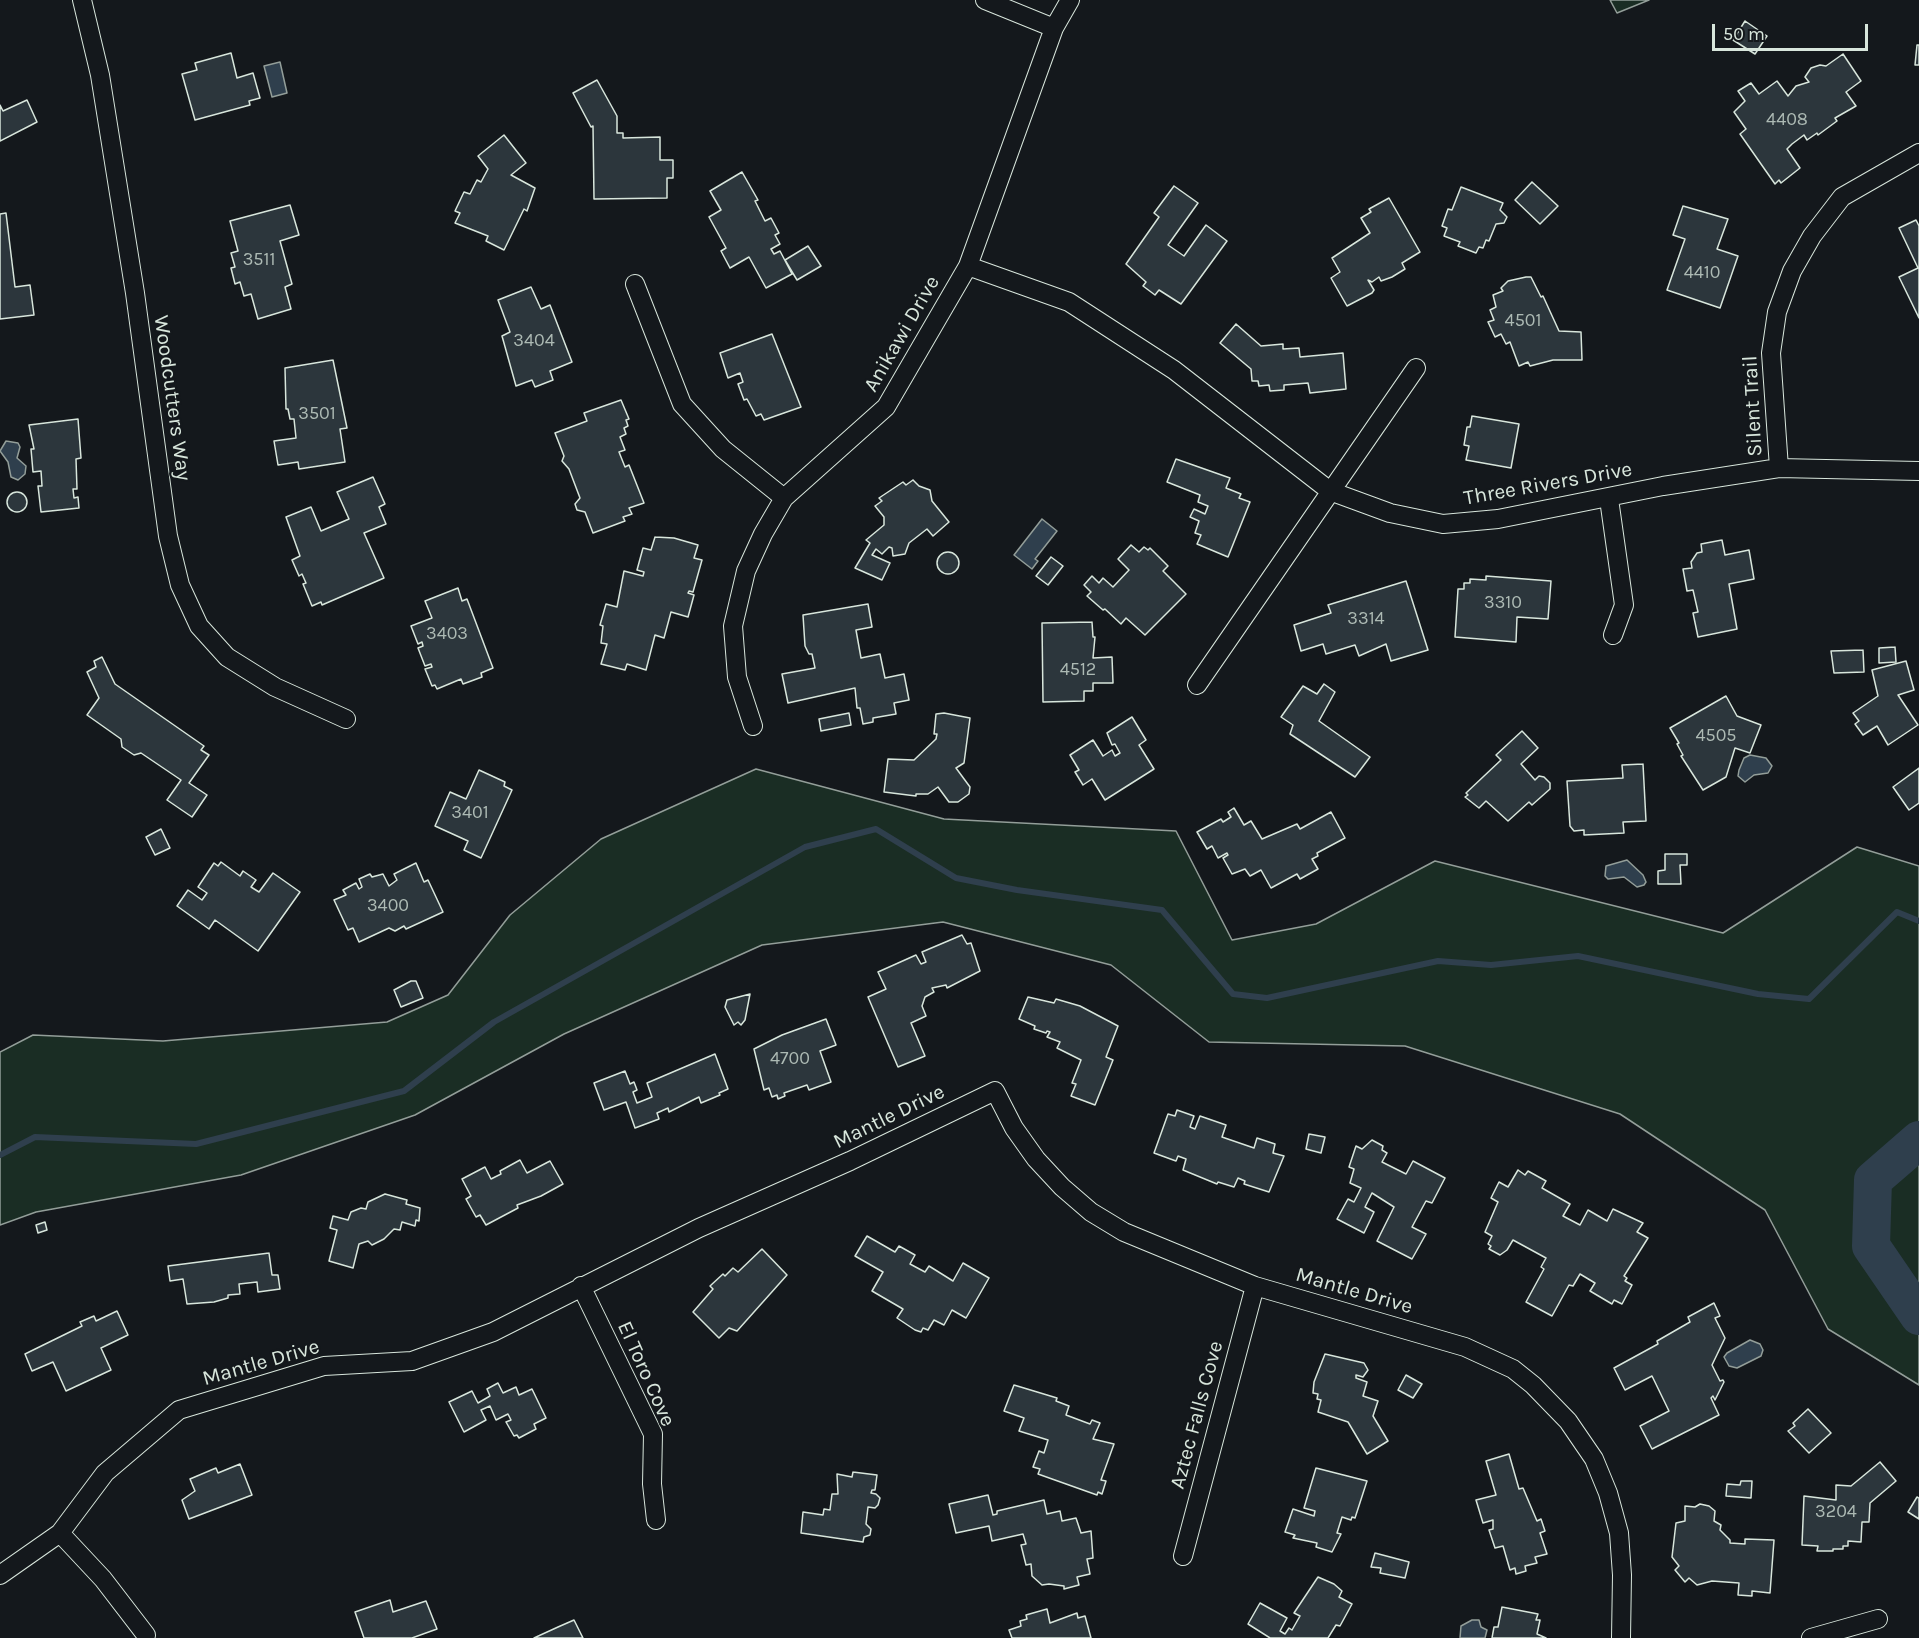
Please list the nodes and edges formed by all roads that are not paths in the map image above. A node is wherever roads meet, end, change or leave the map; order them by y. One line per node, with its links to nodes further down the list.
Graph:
1 (82, 0): 16 (street, Woodcutters Way)
2 (985, 0): 4 (street)
3 (1070, 0): 4 (street, Anikawi Drive)
4 (1054, 28): 6 (street, Anikawi Drive)
5 (1919, 153): 9 (street, Silent Trail)
6 (968, 266): 11 (street, Three Rivers Drive); 12 (street, Anikawi Drive)
7 (635, 284): 12 (street)
8 (1416, 368): 11 (street)
9 (1779, 468): 10 (street, Three Rivers Drive); 13 (street, Three Rivers Drive)
10 (1919, 471)
11 (1330, 490): 13 (street, Three Rivers Drive); 15 (street)
12 (784, 498): 17 (street, Anikawi Drive)
13 (1609, 499): 14 (street)
14 (1614, 635)
15 (1197, 685)
16 (346, 719)
17 (753, 726)
18 (582, 1286): 19 (street, Mantle Drive); 20 (street, El Toro Cove); 21 (street, Mantle Drive)
19 (1255, 1286): 22 (street, Aztec Falls Cove); 26 (street, Mantle Drive)
20 (656, 1520)
21 (60, 1533): 23 (street, Mantle Drive); 25 (street)
22 (1183, 1556)
23 (0, 1575)
24 (1878, 1619): 27 (street)
25 (146, 1635)
26 (1622, 1638)
27 (1811, 1638)

